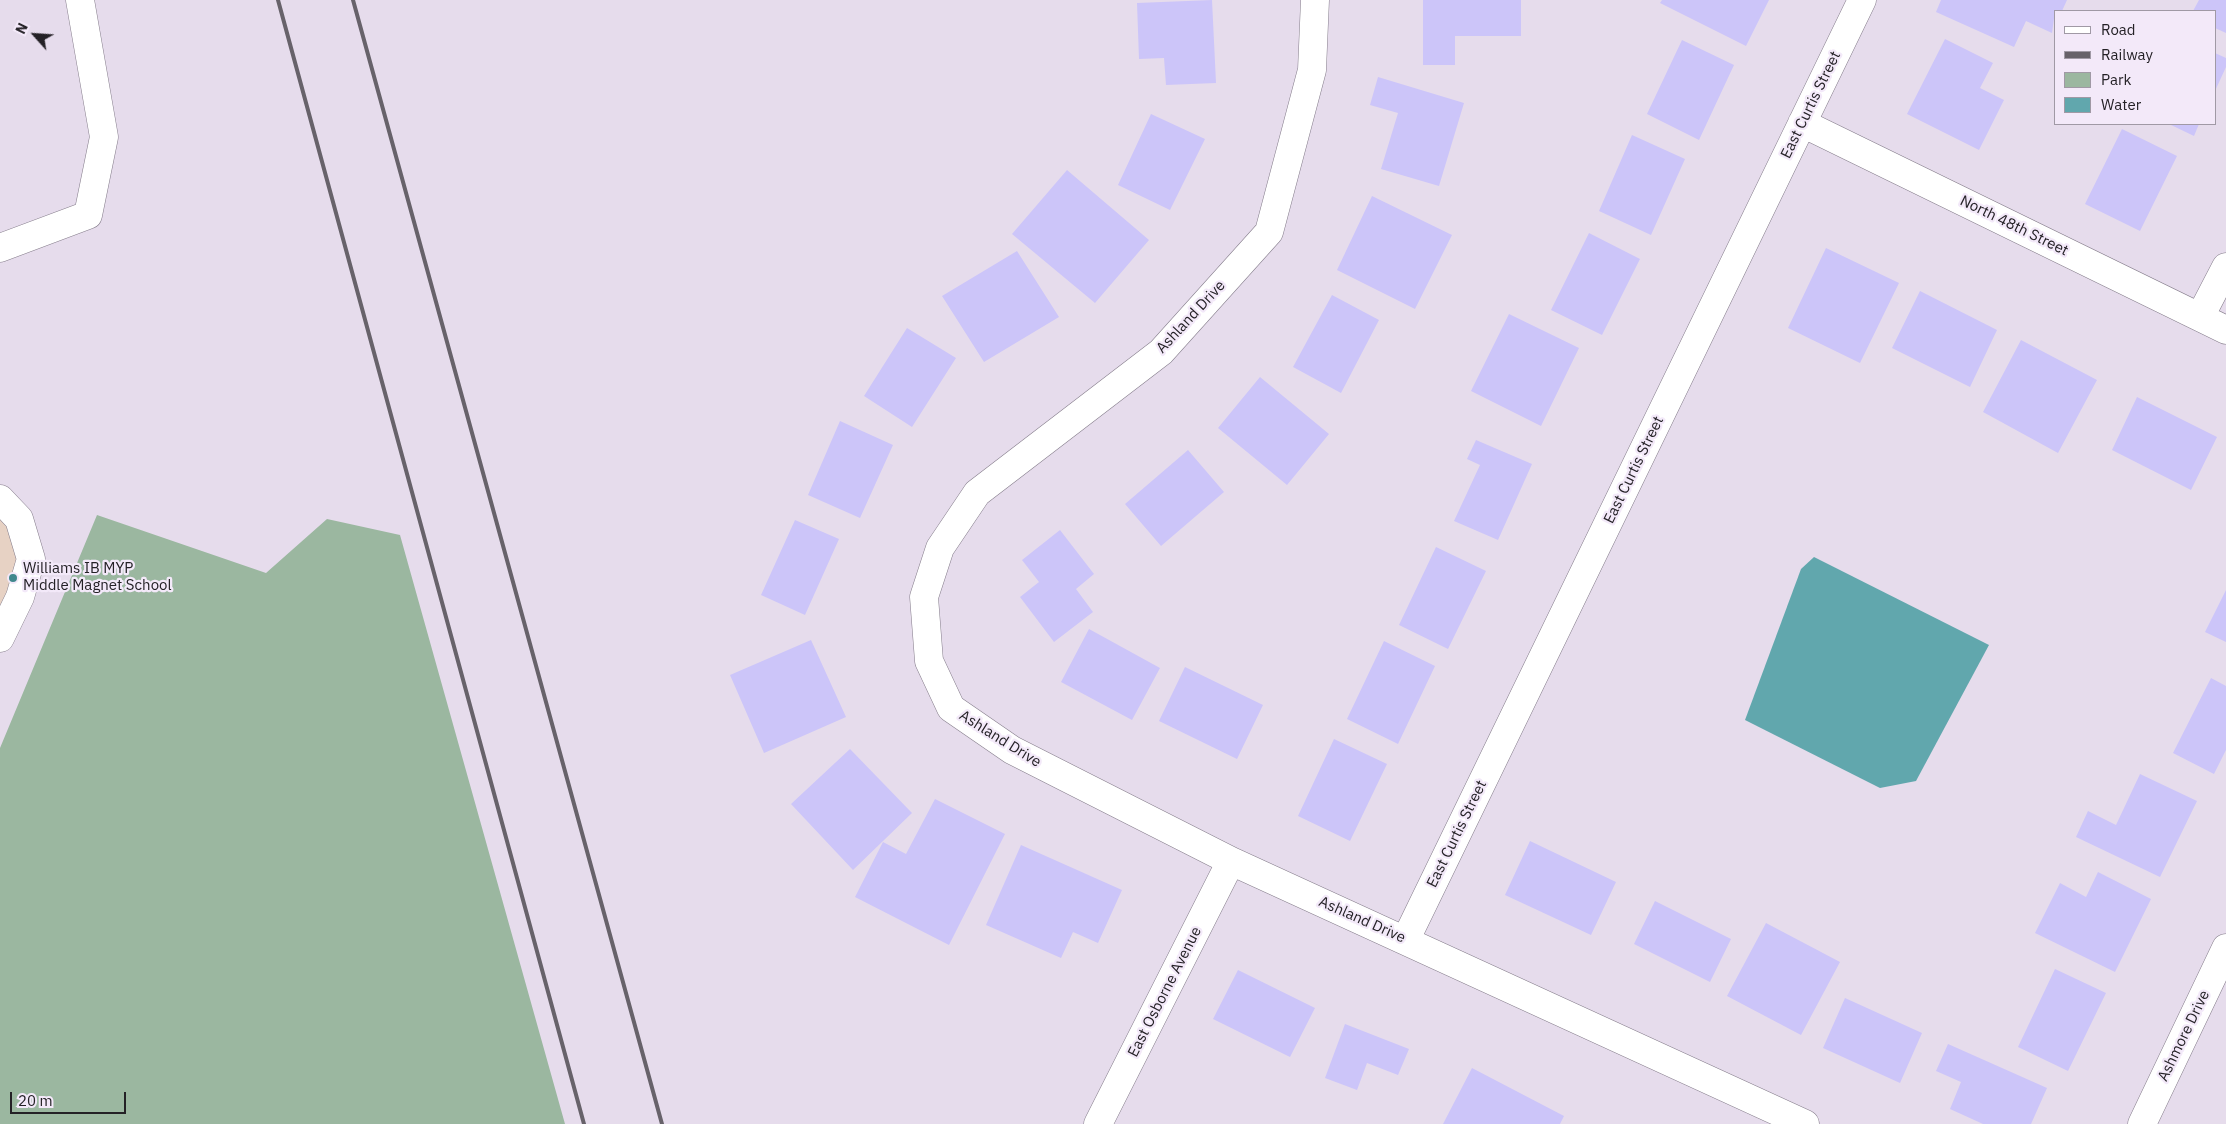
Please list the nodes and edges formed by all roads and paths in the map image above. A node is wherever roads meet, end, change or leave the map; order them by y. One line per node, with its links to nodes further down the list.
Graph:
1 (80, 0): 5 (street)
2 (1315, 0): 11 (street, Ashland Drive)
3 (1862, 0): 4 (street, East Curtis Street)
4 (1802, 123): 7 (street, North 48th Street); 12 (street, East Curtis Street)
5 (0, 248)
6 (2226, 267): 7 (street)
7 (2200, 317): 8 (street, North 48th Street)
8 (2226, 330)
9 (0, 499): 10 (street)
10 (0, 638)
11 (1231, 861): 12 (street, Ashland Drive); 14 (street, East Osborne Avenue)
12 (1406, 939): 15 (street, Ashland Drive)
13 (2226, 948): 16 (street, Ashmore Drive)
14 (1098, 1124)
15 (1805, 1124)
16 (2142, 1124)

